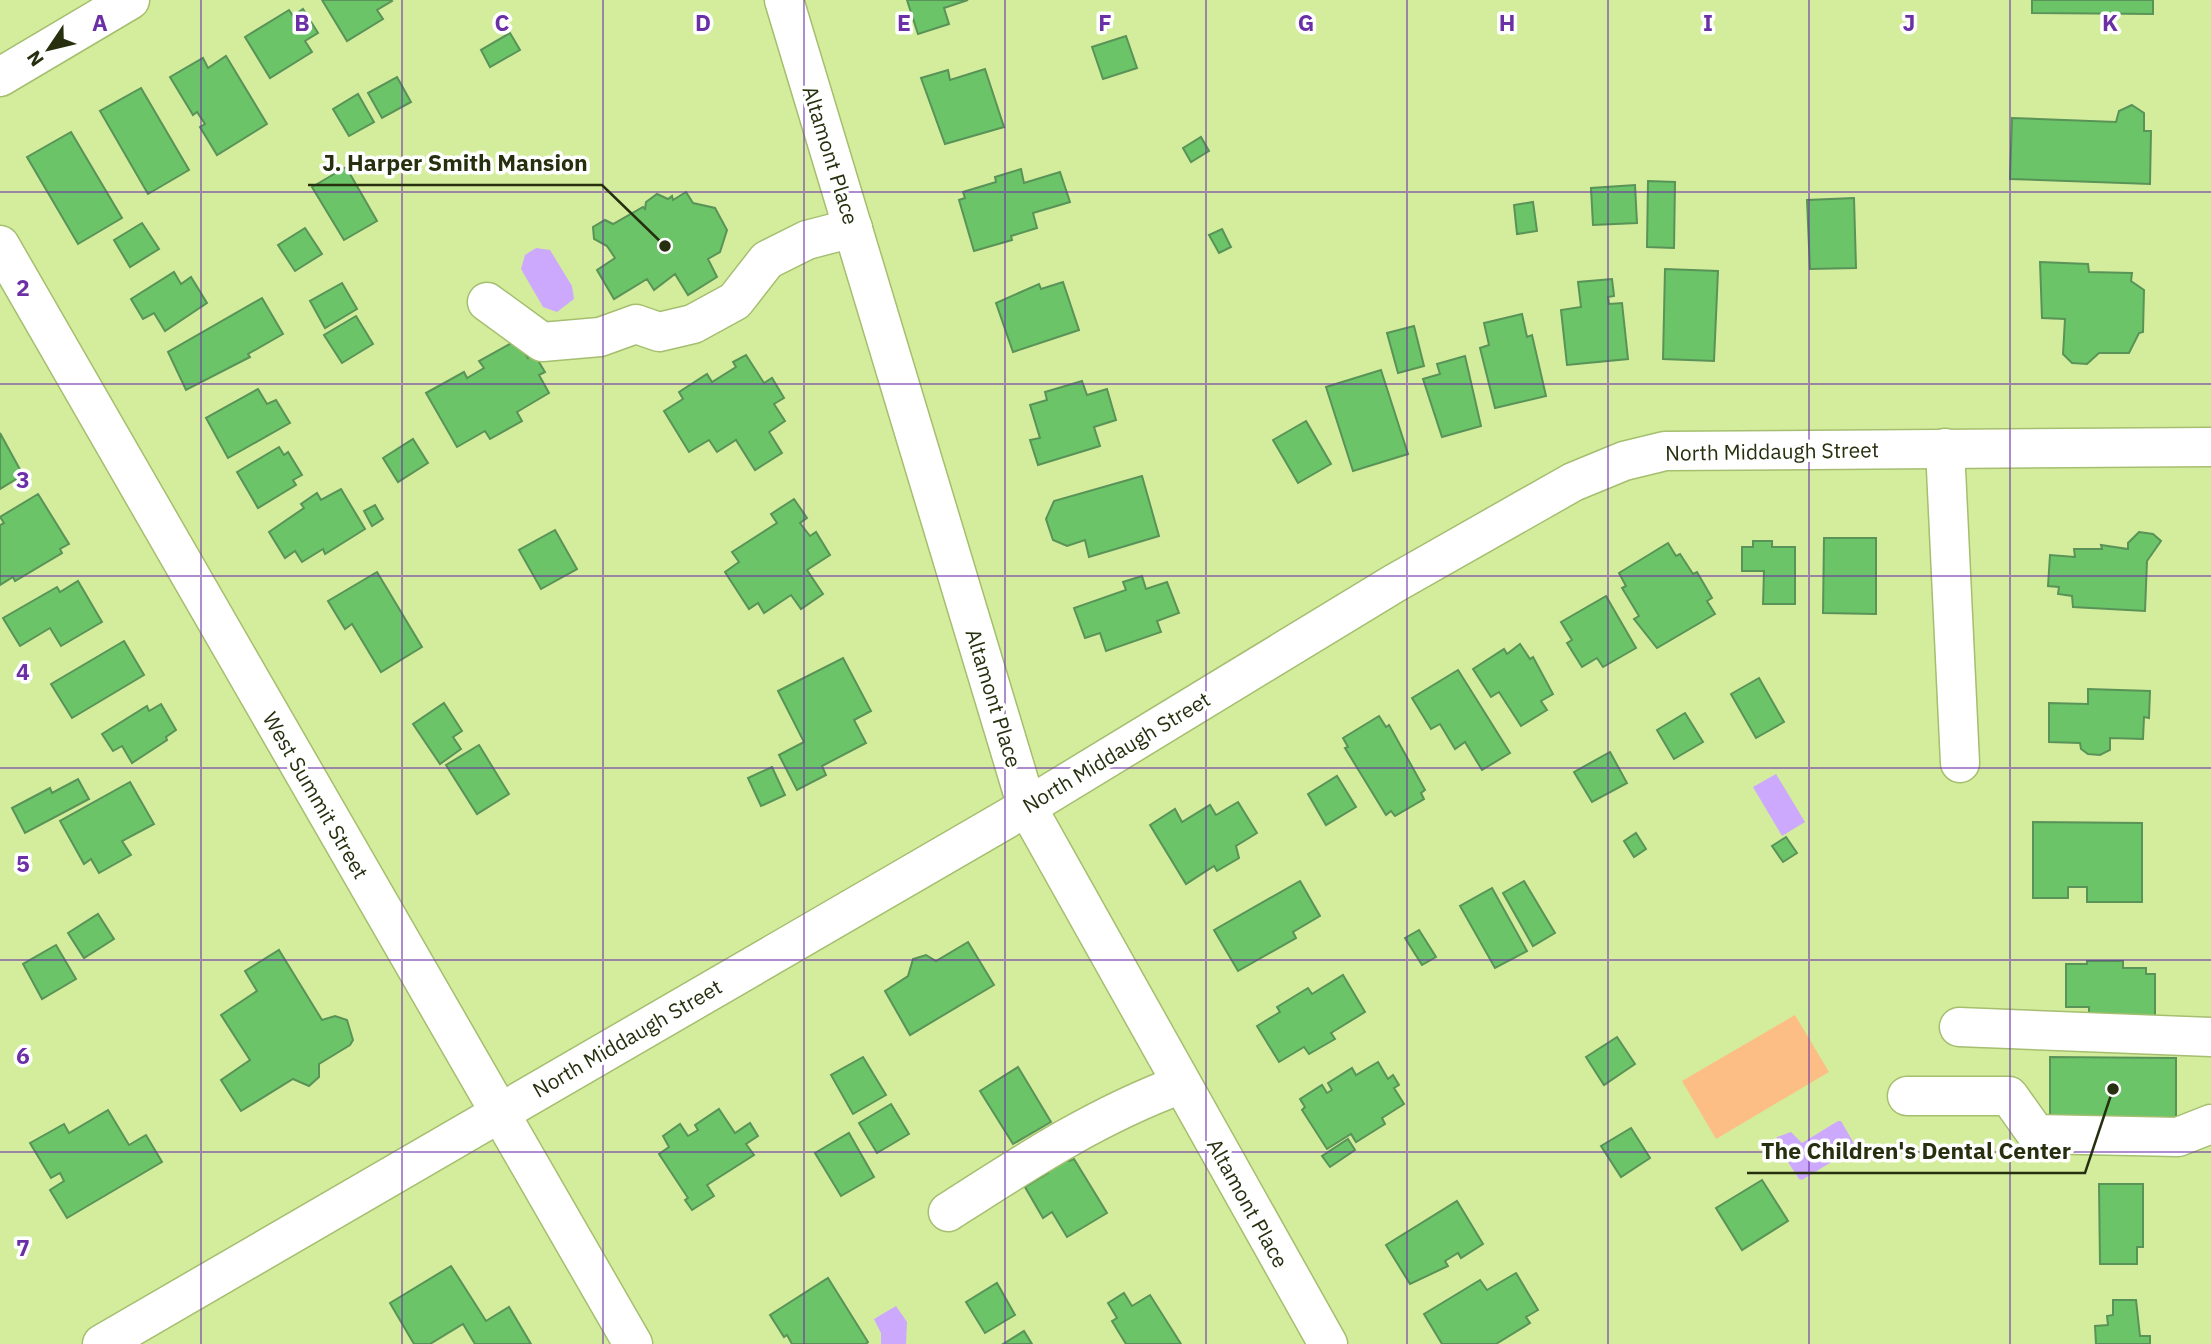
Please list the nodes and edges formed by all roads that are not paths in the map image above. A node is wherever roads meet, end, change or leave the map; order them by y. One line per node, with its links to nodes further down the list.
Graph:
1 (130, 0): 3 (street)
2 (784, 0): 5 (street, Altamont Place)
3 (75, 15): 4 (street)
4 (0, 76)
5 (853, 228): 7 (street); 11 (street, Altamont Place)
6 (0, 245): 16 (street, West Summit Street)
7 (487, 302)
8 (2211, 447): 9 (street, North Middaugh Street)
9 (1945, 448): 10 (street); 11 (street, North Middaugh Street)
10 (1960, 763)
11 (1027, 807): 14 (street, Altamont Place); 16 (street, North Middaugh Street)
12 (1959, 1027): 13 (street)
13 (2211, 1037)
14 (1182, 1084): 18 (street); 21 (street, Altamont Place)
15 (1907, 1096): 17 (street)
16 (499, 1112): 19 (street, North Middaugh Street); 20 (street, West Summit Street)
17 (2211, 1124)
18 (948, 1212)
19 (102, 1344)
20 (633, 1344)
21 (1328, 1344)

